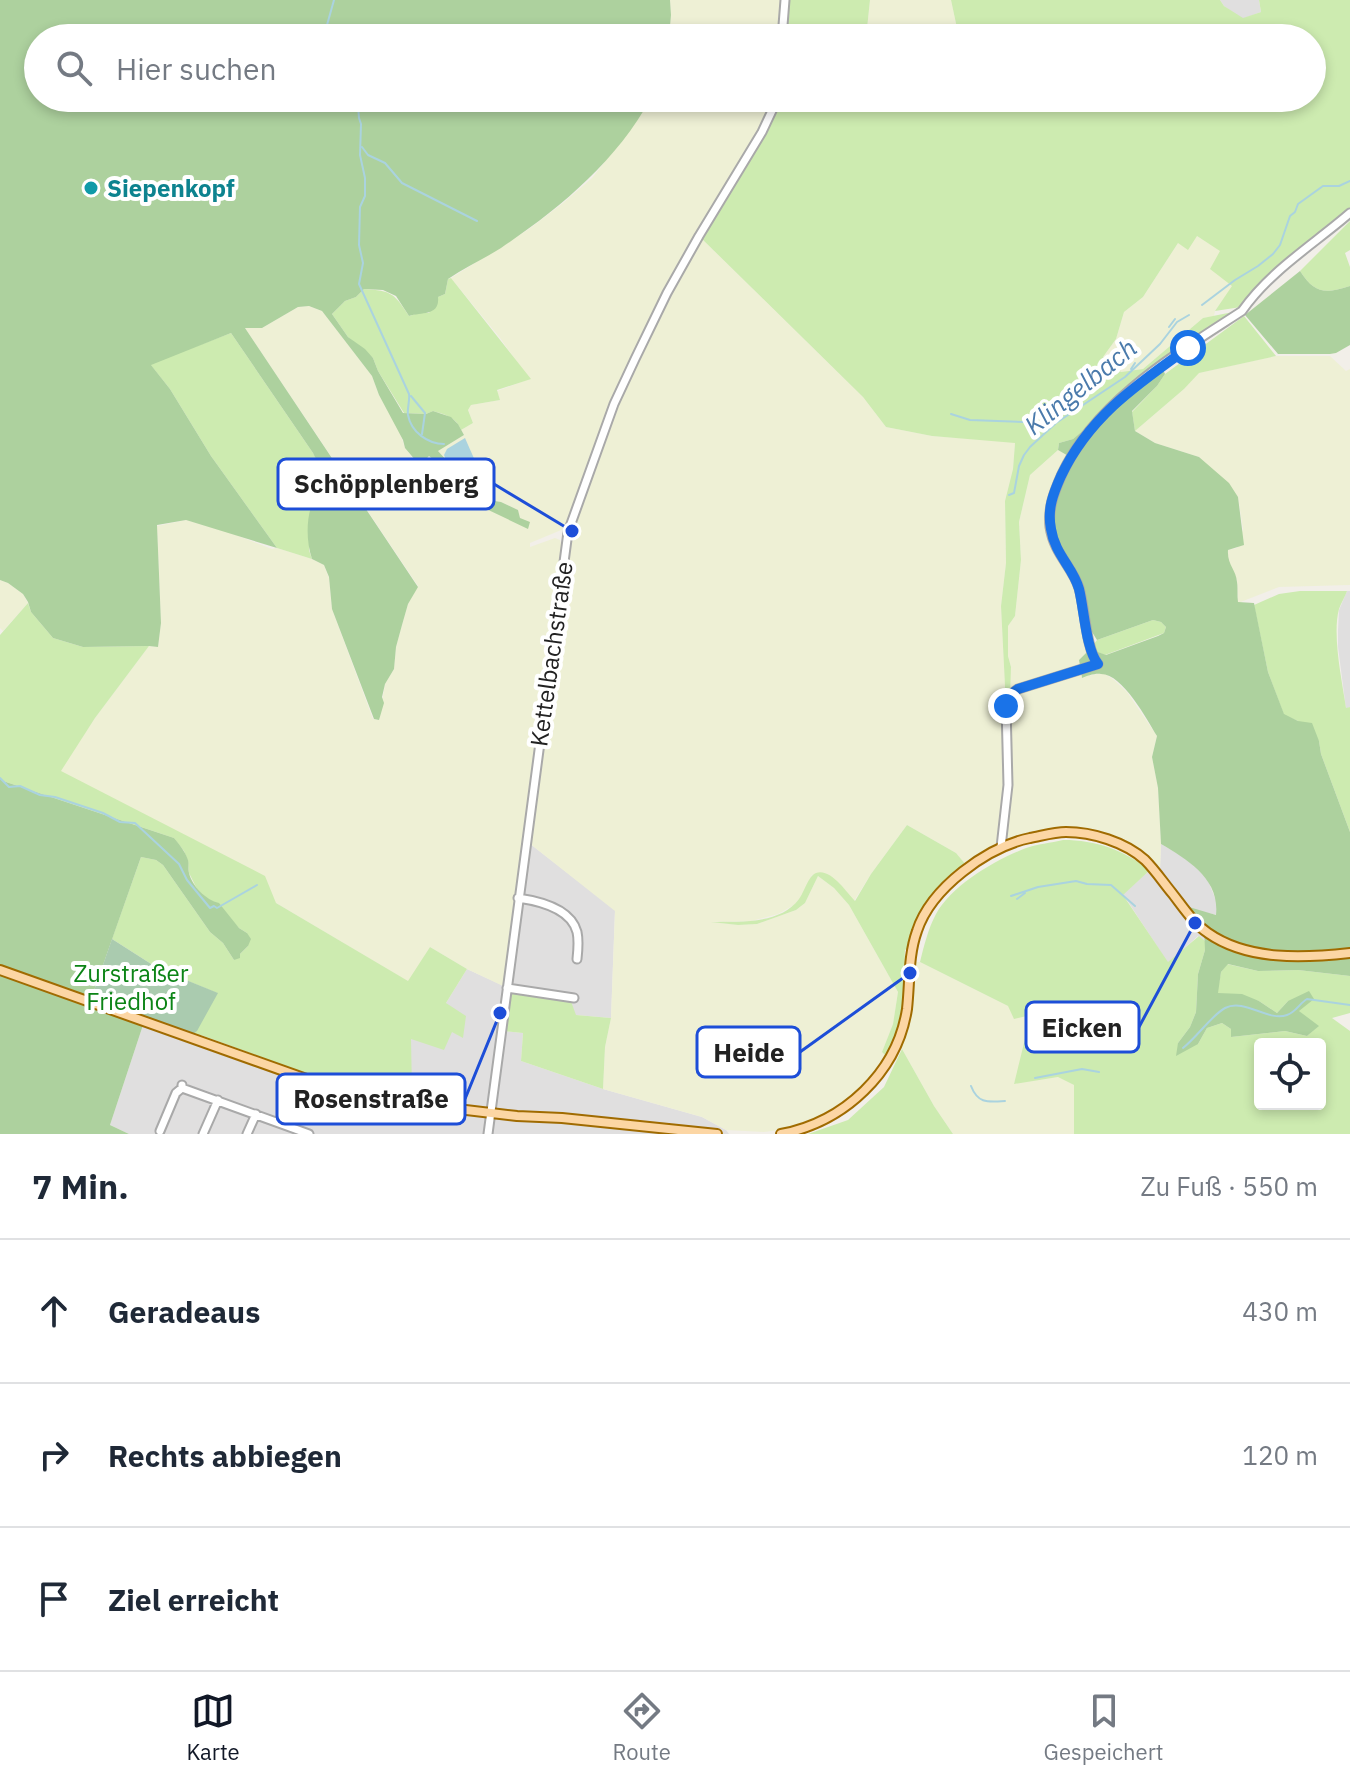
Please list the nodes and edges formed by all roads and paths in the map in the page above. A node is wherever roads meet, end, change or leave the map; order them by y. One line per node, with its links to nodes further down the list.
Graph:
1 (785, 0): 2 (street)
2 (783, 24)
3 (771, 112): 6 (street, Kettelbachstraße)
4 (1350, 213): 5 (street)
5 (1001, 847): 7 (main road); 23 (main road)
6 (518, 898): 8 (street); 10 (street, Kettelbachstraße)
7 (1350, 953)
8 (577, 959)
9 (0, 970): 13 (main road)
10 (507, 988): 11 (street); 13 (street, Kettelbachstraße)
11 (574, 998)
12 (218, 1100): 14 (street); 16 (street); 18 (street)
13 (490, 1110): 15 (main road); 15 (main road); 21 (street, Kettelbachstraße)
14 (256, 1114): 17 (street); 19 (street)
15 (628, 1124): 22 (main road)
16 (160, 1131)
17 (292, 1131): 20 (street)
18 (203, 1134)
19 (247, 1134)
20 (309, 1134)
21 (488, 1134)
22 (717, 1134)
23 (781, 1134)

